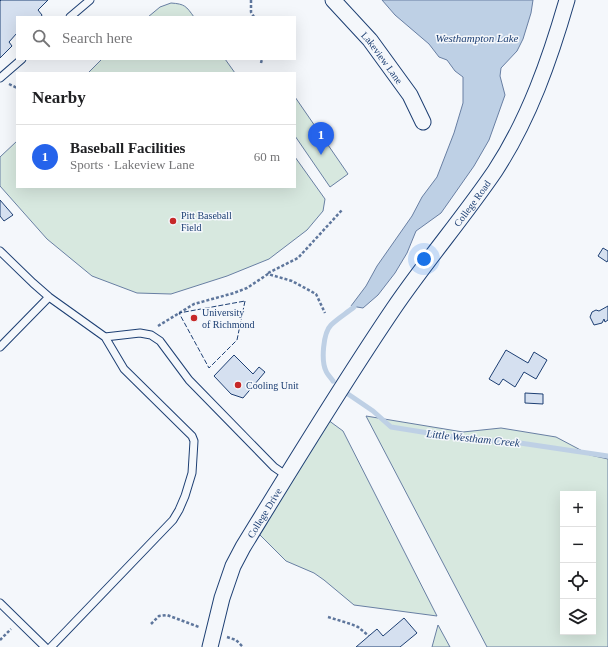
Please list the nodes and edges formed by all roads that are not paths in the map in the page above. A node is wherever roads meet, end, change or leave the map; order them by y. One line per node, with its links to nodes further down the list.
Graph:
1 (90, 0): 4 (lane)
2 (333, 0): 7 (street, Lakeview Lane)
3 (567, 0): 12 (street, College Road)
4 (71, 16)
5 (21, 60): 6 (lane)
6 (0, 78)
7 (423, 122)
8 (0, 251): 9 (lane)
9 (49, 297): 10 (lane); 11 (lane)
10 (105, 337): 13 (lane); 16 (lane)
11 (0, 347)
12 (341, 388): 13 (street, College Drive)
13 (287, 476): 17 (street, College Drive)
14 (0, 603): 15 (lane)
15 (46, 647)
16 (51, 647)
17 (210, 647)

